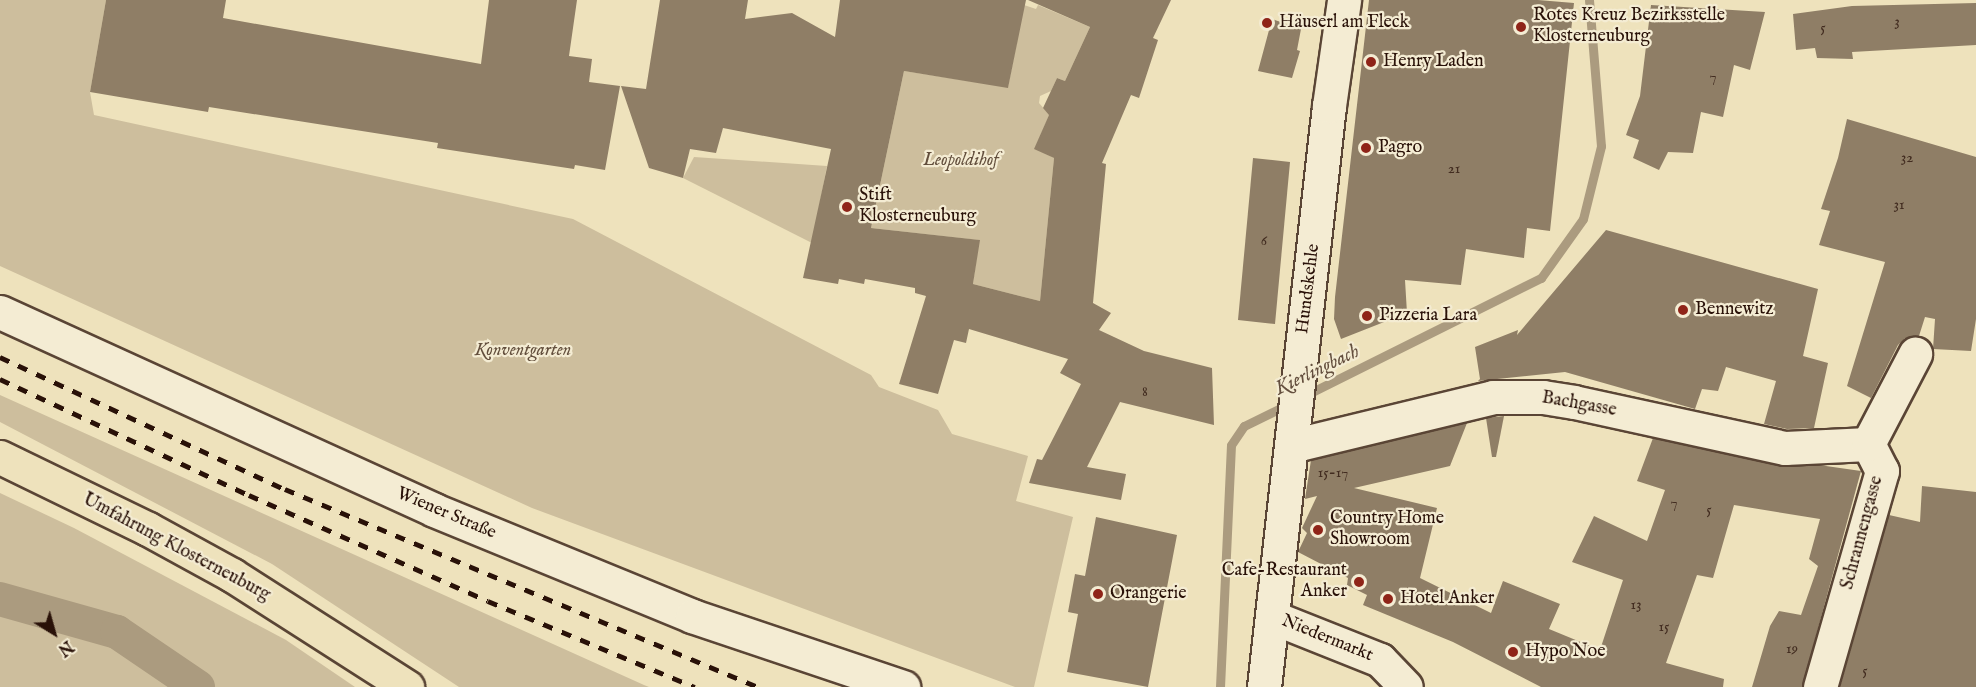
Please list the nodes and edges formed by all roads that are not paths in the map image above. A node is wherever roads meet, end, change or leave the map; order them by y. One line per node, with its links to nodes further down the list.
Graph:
1 (1344, 0): 4 (street, Hundskehle)
2 (0, 312): 9 (street, Wiener Straße)
3 (1915, 354): 5 (street)
4 (1293, 436): 5 (street, Bachgasse); 7 (street, Hundskehle)
5 (1868, 444): 12 (street, Schrannengasse)
6 (0, 457): 8 (main road, Umfahrung Klosterneuburg)
7 (1272, 617): 10 (street, Hundskehle); 11 (street, Niedermarkt)
8 (407, 687)
9 (903, 687)
10 (1255, 687)
11 (1406, 687)
12 (1820, 687)

